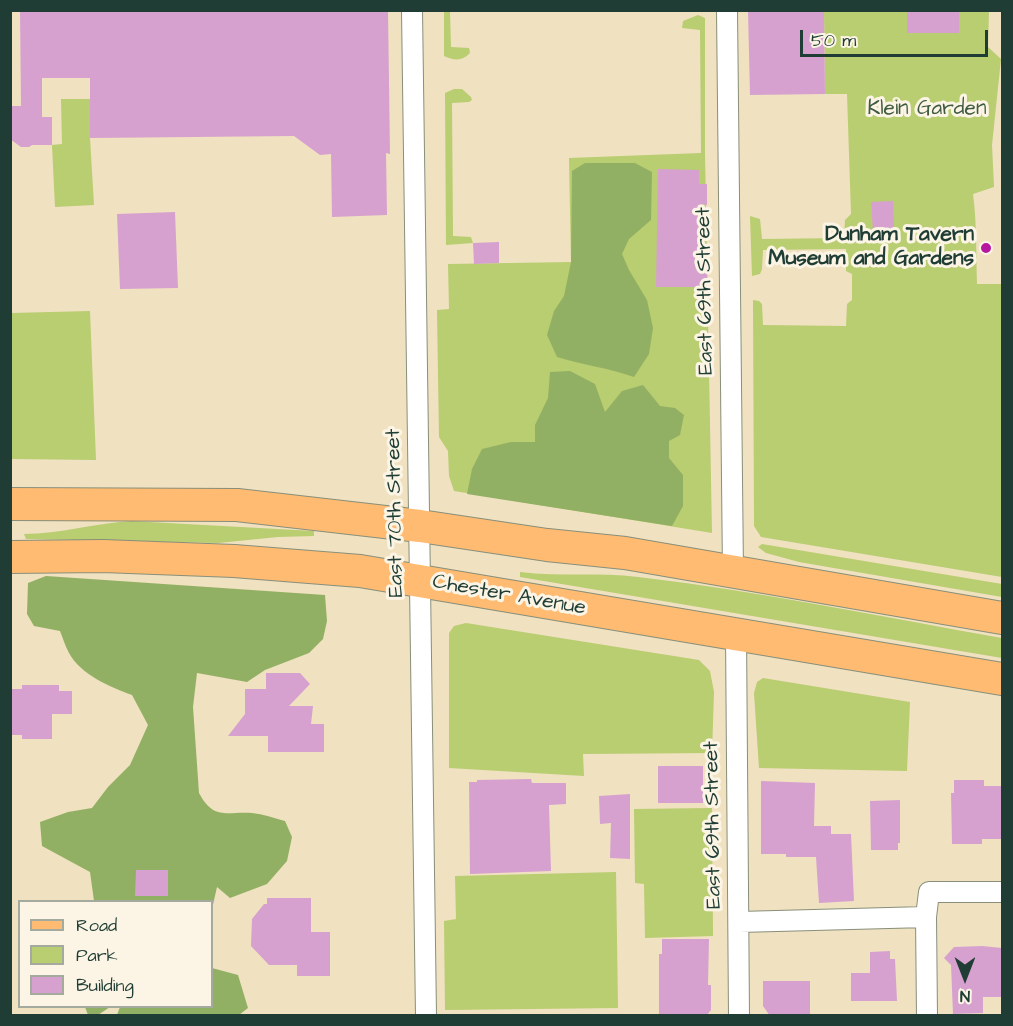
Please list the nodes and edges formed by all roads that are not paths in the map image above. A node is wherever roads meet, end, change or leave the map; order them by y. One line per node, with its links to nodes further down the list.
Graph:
1 (412, 10): 4 (street, East 70th Street)
2 (728, 10): 6 (street, East 69th Street)
3 (10, 504): 4 (main road)
4 (420, 526): 6 (main road); 7 (street, East 70th Street)
5 (10, 558): 7 (main road, Chester Avenue)
6 (733, 572): 8 (main road)
7 (421, 581): 9 (main road, Chester Avenue); 14 (street, East 70th Street)
8 (1002, 618)
9 (735, 634): 10 (main road, Chester Avenue); 13 (street, East 69th Street)
10 (1002, 679)
11 (1002, 892): 12 (street)
12 (926, 917): 13 (street); 16 (street)
13 (739, 922): 15 (street, East 69th Street)
14 (426, 1016)
15 (739, 1016)
16 (927, 1016)

